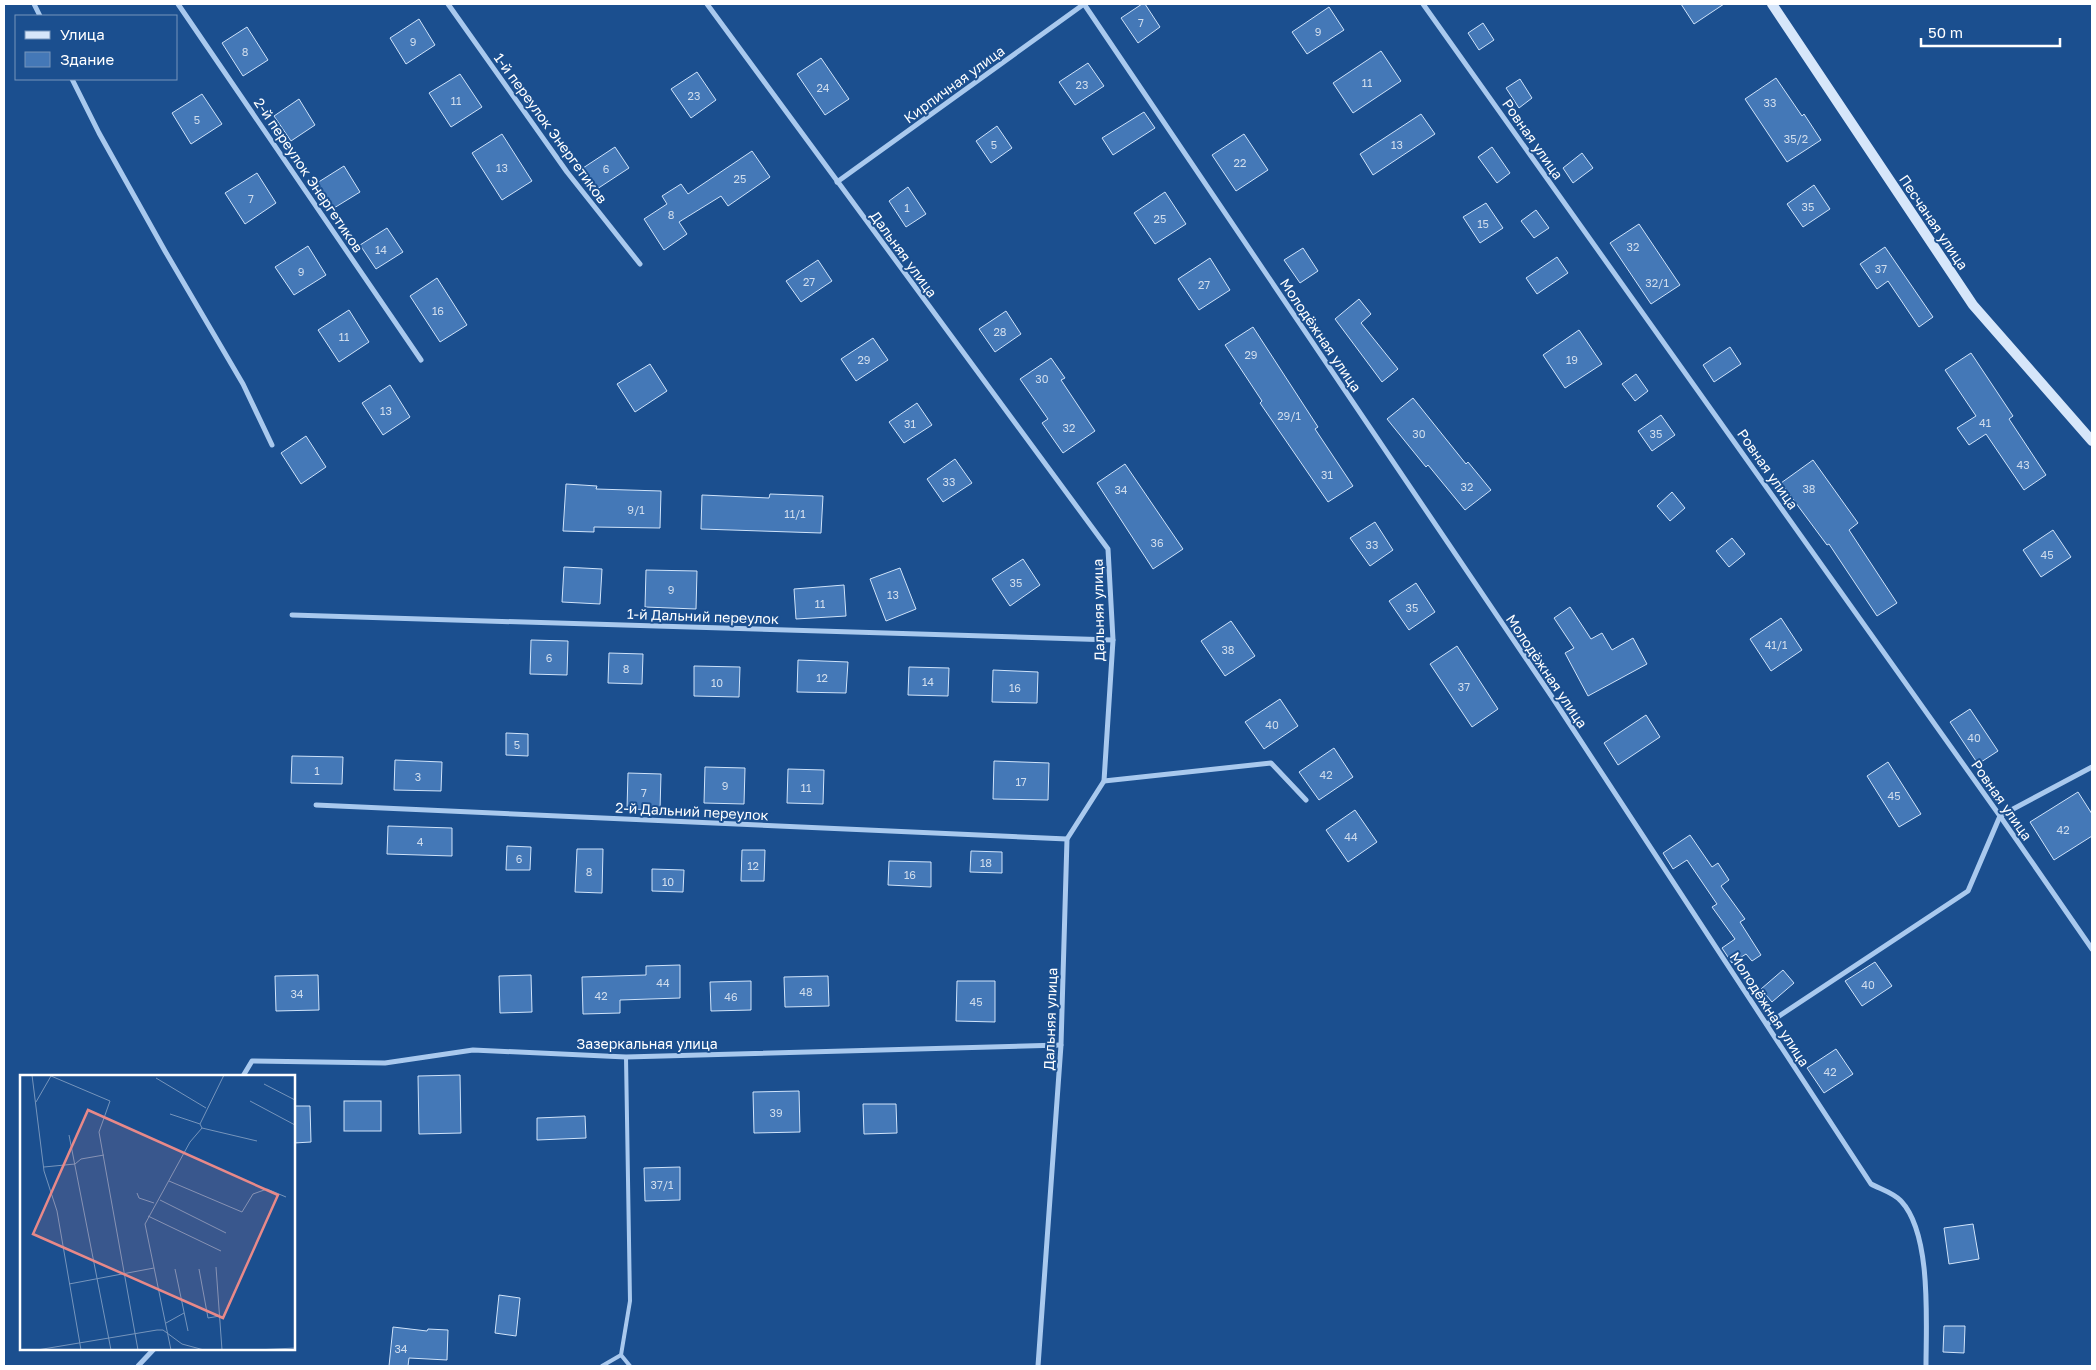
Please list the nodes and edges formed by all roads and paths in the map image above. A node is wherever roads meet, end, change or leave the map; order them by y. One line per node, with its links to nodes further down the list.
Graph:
1 (178, 4): 10 (street, 2-й переулок Энергетиков)
2 (448, 4): 9 (street, 1-й переулок Энергетиков)
3 (707, 4): 8 (street, Дальняя улица)
4 (1084, 4): 8 (street, Кирпичная улица); 22 (street, Молодёжная улица)
5 (1423, 4): 19 (street, Ровная улица)
6 (1772, 4): 11 (street, Песчаная улица)
7 (72, 80): 12 (street)
8 (837, 182): 14 (street, Дальняя улица)
9 (640, 264)
10 (421, 360)
11 (2092, 441)
12 (272, 445)
13 (292, 615): 14 (street, 1-й Дальний переулок)
14 (1113, 640): 16 (street, Дальняя улица)
15 (2092, 766): 19 (street)
16 (1104, 781): 17 (street); 20 (street, Дальняя улица)
17 (1306, 800)
18 (316, 805): 20 (street, 2-й Дальний переулок)
19 (2000, 816): 21 (street, Ровная улица); 22 (street)
20 (1067, 839): 23 (street, Дальняя улица)
21 (2092, 949)
22 (1767, 1024): 32 (street, Молодёжная улица)
23 (1061, 1045): 24 (street, Зазеркальная улица); 31 (street, Дальняя улица)
24 (626, 1057): 25 (street, Зазеркальная улица); 27 (lane)
25 (244, 1075)
26 (153, 1350): 28 (street)
27 (620, 1355): 29 (lane); 30 (lane)
28 (138, 1366)
29 (602, 1366)
30 (630, 1366)
31 (1038, 1366)
32 (1926, 1366)

